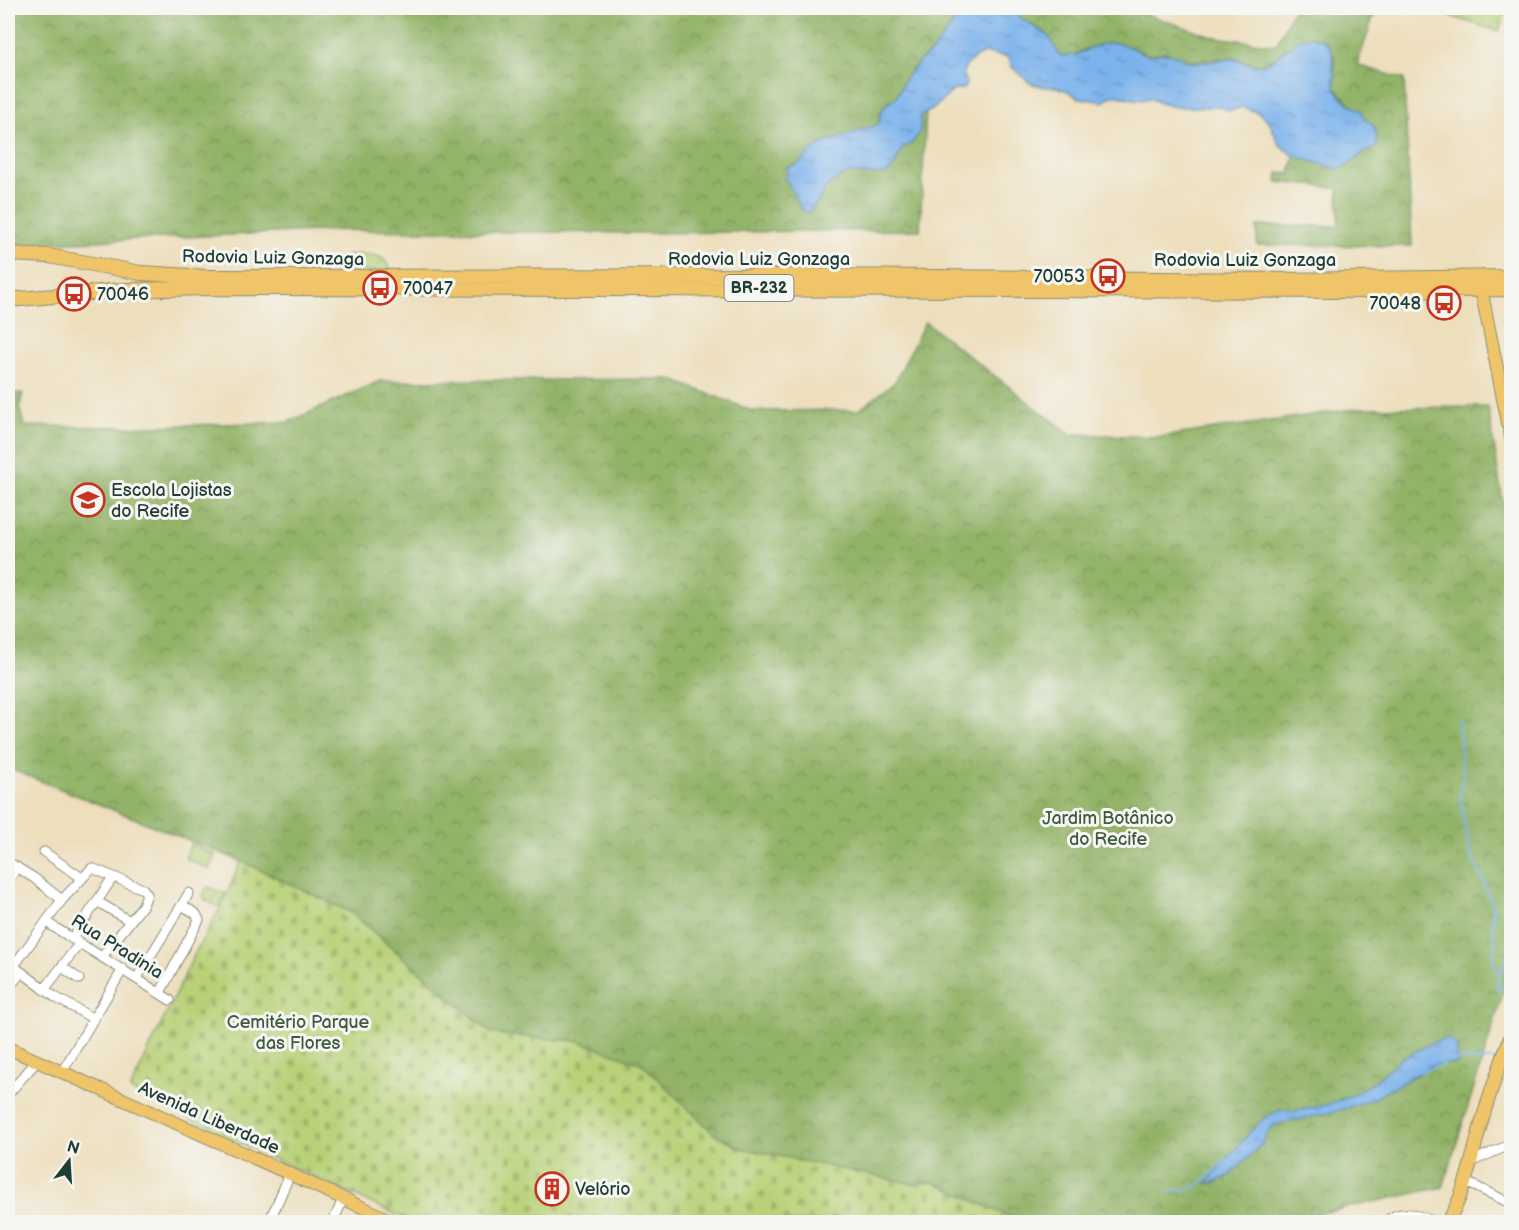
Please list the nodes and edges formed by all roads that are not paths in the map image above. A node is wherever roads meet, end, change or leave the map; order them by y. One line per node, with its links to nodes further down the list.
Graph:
1 (8, 254): 2 (highway, Rodovia Luiz Gonzaga / BR-232)
2 (1512, 277)
3 (1481, 289): 4 (highway, Rodovia Luiz Gonzaga / BR-232); 5 (highway, Rodovia Luiz Gonzaga / BR-232); 6 (main road)
4 (1512, 289)
5 (8, 300)
6 (1512, 443)
7 (45, 852): 11 (street)
8 (8, 862): 9 (street)
9 (17, 867): 12 (street); 14 (street)
10 (113, 877): 11 (street); 15 (street); 18 (street)
11 (82, 878): 14 (street)
12 (8, 881)
13 (189, 893): 16 (street)
14 (62, 900): 17 (street)
15 (98, 902): 18 (street); 19 (street)
16 (182, 905): 25 (street); 29 (street)
17 (46, 921): 19 (street, Rua Pradinia); 21 (street)
18 (130, 921): 20 (street)
19 (76, 942): 20 (street, Rua Pradinia); 22 (street)
20 (102, 957): 23 (street, Rua Pradinia)
21 (10, 965): 24 (street)
22 (62, 967): 26 (street); 28 (street)
23 (123, 969): 25 (street, Rua Pradinia); 31 (street)
24 (21, 973): 27 (street); 28 (street)
25 (137, 978): 29 (street, Rua Pradinia)
26 (78, 979)
27 (8, 988)
28 (44, 990): 31 (street)
29 (160, 993): 30 (street, Rua Pradinia)
30 (170, 1000)
31 (94, 1019): 35 (street)
32 (1512, 1032): 38 (main road)
33 (8, 1048): 34 (main road, Avenida Liberdade)
34 (36, 1061): 35 (main road, Avenida Liberdade); 36 (street)
35 (62, 1072): 39 (main road, Avenida Liberdade)
36 (8, 1094)
37 (1512, 1144): 38 (street)
38 (1470, 1162): 40 (main road)
39 (290, 1174): 41 (main road, Avenida Liberdade); 44 (street)
40 (1464, 1181): 42 (street); 43 (main road)
41 (344, 1199): 45 (street); 46 (main road, Avenida Liberdade)
42 (1512, 1203)
43 (1450, 1221)
44 (269, 1222)
45 (333, 1222)
46 (394, 1222)
47 (1386, 1222): 48 (street)
48 (1436, 1222)

